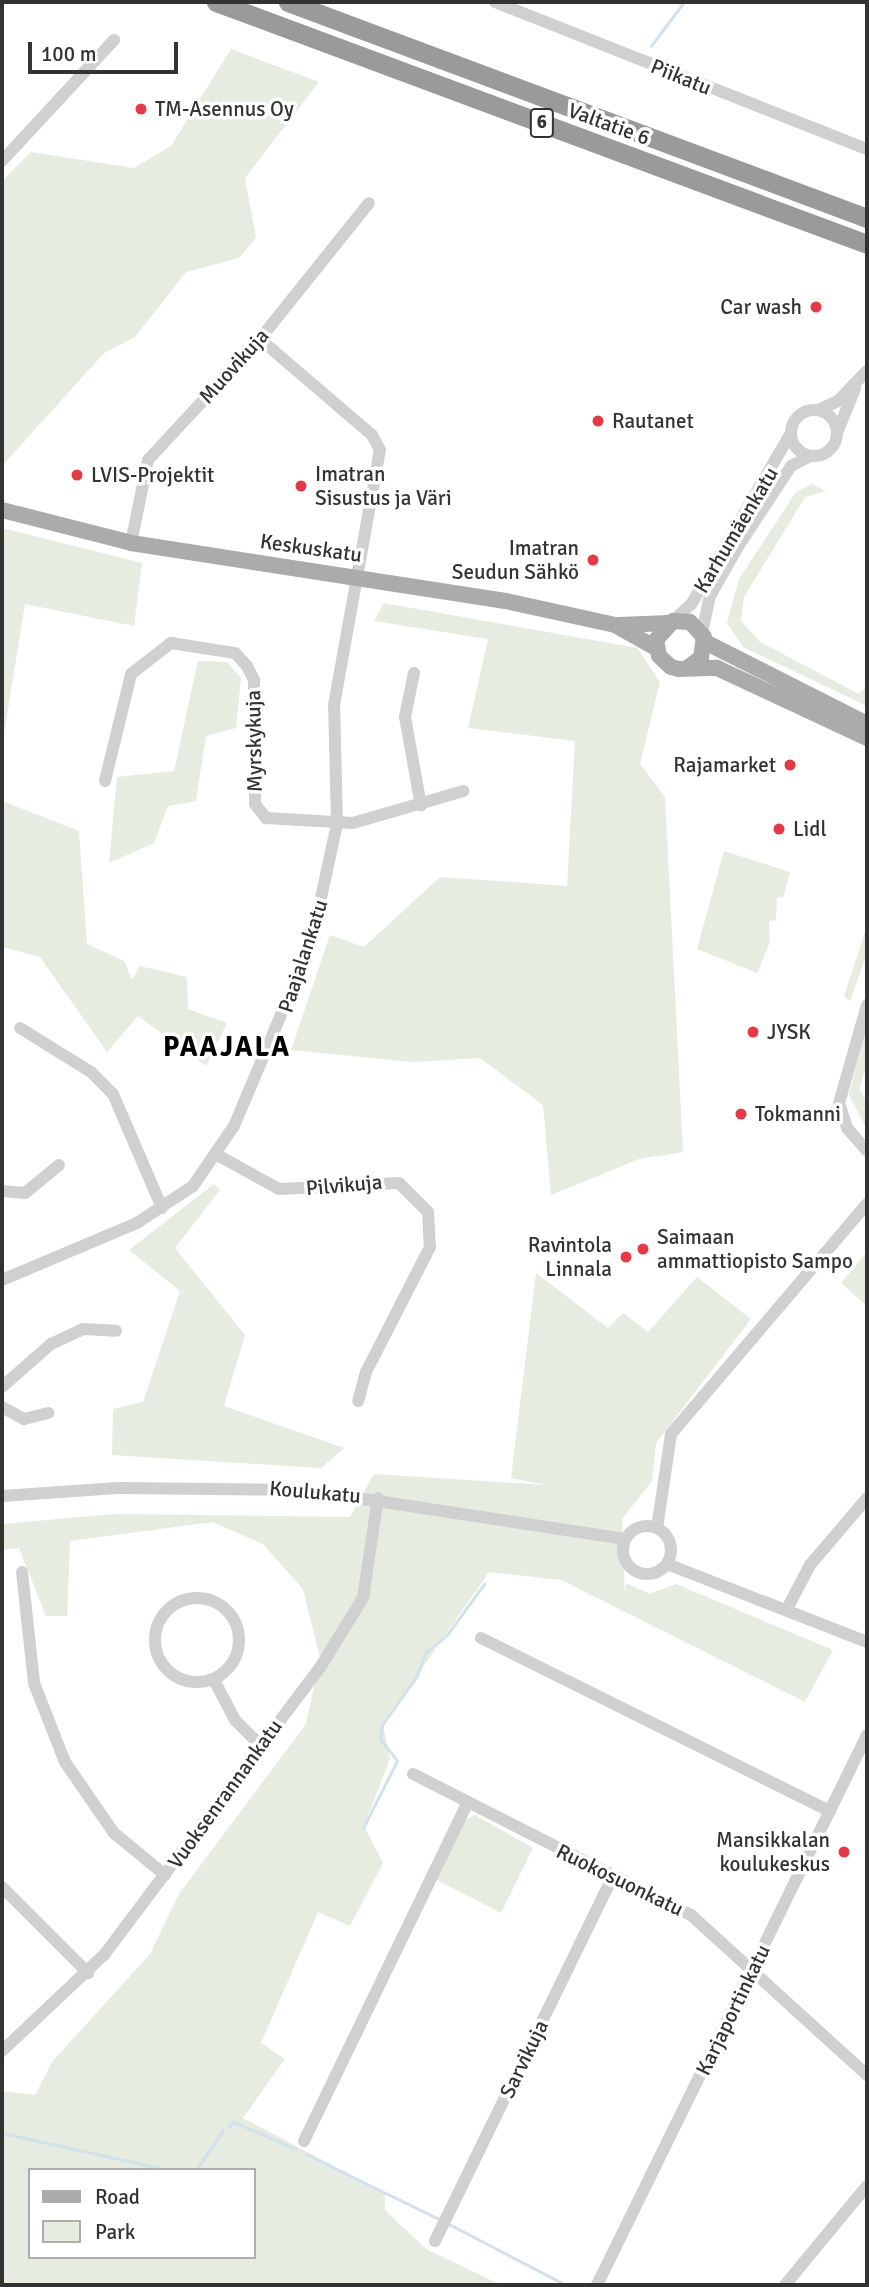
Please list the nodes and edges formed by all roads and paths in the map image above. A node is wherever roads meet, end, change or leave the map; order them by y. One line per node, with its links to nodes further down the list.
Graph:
1 (216, 2): 9 (highway, Valtatie 6 / 6)
2 (288, 2): 8 (highway, Valtatie 6 / 6)
3 (495, 2): 5 (street, Piikatu)
4 (114, 40): 6 (street)
5 (867, 149)
6 (2, 161)
7 (369, 203): 10 (street, Muovikuja)
8 (867, 218)
9 (867, 244)
10 (260, 339): 18 (street, Muovikuja); 19 (street, Paajalankatu)
11 (867, 371): 12 (street)
12 (858, 383): 13 (street); 15 (street)
13 (818, 410): 14 (street); 15 (street)
14 (791, 433): 16 (street); 20 (street, Karhumäenkatu)
15 (837, 433): 16 (street)
16 (811, 456): 22 (street, Karhumäenkatu)
17 (2, 510): 18 (main road, Keskuskatu)
18 (131, 542): 19 (main road, Keskuskatu)
19 (358, 576): 21 (main road, Keskuskatu); 31 (street, Paajalankatu)
20 (671, 622): 21 (main road, Keskuskatu); 22 (main road); 23 (main road)
21 (615, 625): 23 (main road, Keskuskatu)
22 (704, 638): 24 (main road); 26 (main road)
23 (656, 648): 24 (main road)
24 (687, 668): 27 (main road)
25 (414, 673): 30 (street)
26 (867, 723)
27 (867, 738)
28 (105, 781): 31 (street, Myrskykuja)
29 (463, 791): 30 (street)
30 (421, 806): 31 (street)
31 (337, 824): 35 (street, Paajalankatu)
32 (867, 1005): 34 (street)
33 (20, 1028): 39 (street)
34 (867, 1151)
35 (219, 1156): 39 (street, Paajalankatu); 43 (street, Pilvikuja)
36 (59, 1165): 37 (street)
37 (2, 1191)
38 (867, 1204): 49 (street)
39 (162, 1208): 40 (street, Paajalankatu)
40 (2, 1280)
41 (116, 1331): 42 (street)
42 (2, 1387)
43 (358, 1401)
44 (2, 1407): 45 (street)
45 (48, 1413)
46 (2, 1496): 47 (street, Koulukatu)
47 (377, 1498): 50 (street, Koulukatu); 58 (street, Vuoksenrannankatu)
48 (867, 1498): 53 (street)
49 (657, 1528): 50 (street); 51 (street)
50 (625, 1539): 51 (street)
51 (667, 1564): 53 (street)
52 (22, 1573): 62 (street)
53 (788, 1607): 55 (street)
54 (481, 1638): 61 (street)
55 (867, 1642)
56 (214, 1680): 56 (street); 58 (street)
57 (867, 1735): 61 (street, Karjaportinkatu)
58 (260, 1744): 62 (street, Vuoksenrannankatu)
59 (413, 1774): 60 (street, Ruokosuonkatu)
60 (467, 1804): 63 (street, Ruokosuonkatu); 69 (street)
61 (830, 1811): 65 (street, Karjaportinkatu)
62 (164, 1875): 66 (street, Vuoksenrannankatu)
63 (613, 1877): 65 (street, Ruokosuonkatu); 71 (street, Sarvikuja)
64 (2, 1887): 66 (street)
65 (752, 1972): 68 (street, Ruokosuonkatu); 72 (street, Karjaportinkatu)
66 (88, 1973): 67 (street, Vuoksenrannankatu)
67 (2, 2051)
68 (867, 2074)
69 (304, 2141)
70 (867, 2186): 73 (street)
71 (435, 2241)
72 (597, 2285)
73 (785, 2285)

